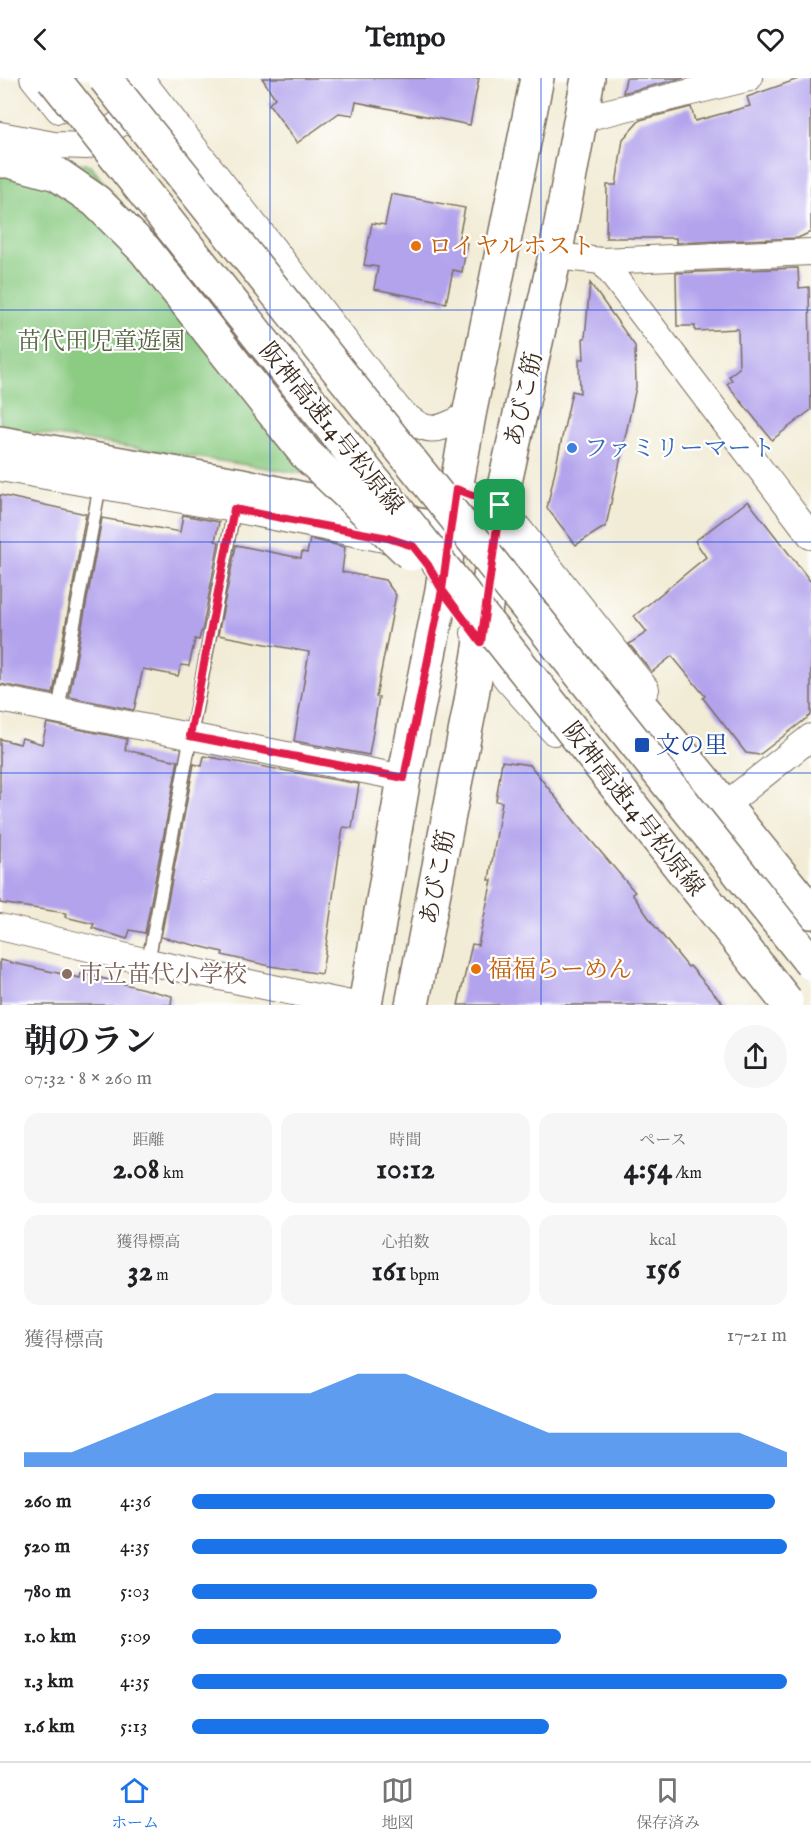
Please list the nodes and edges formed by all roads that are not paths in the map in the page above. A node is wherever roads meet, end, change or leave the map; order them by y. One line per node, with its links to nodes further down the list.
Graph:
1 (33, 78): 11 (street)
2 (53, 78): 27 (main road, 阪神高速14号松原線, bridge)
3 (105, 78): 38 (main road, 阪神高速14号松原線, bridge)
4 (140, 78): 8 (street)
5 (537, 78): 16 (main road, あびこ筋)
6 (588, 78): 9 (main road, あびこ筋)
7 (749, 78): 9 (street)
8 (158, 88): 11 (street); 16 (street)
9 (580, 119): 14 (main road, あびこ筋)
10 (0, 135): 11 (street)
11 (87, 146)
12 (0, 161): 27 (main road, bridge)
13 (811, 252): 15 (street)
14 (555, 256): 15 (street); 22 (main road, あびこ筋)
15 (602, 261): 24 (street)
16 (469, 415): 20 (main road, あびこ筋)
17 (0, 443): 21 (main road)
18 (0, 468): 19 (street)
19 (100, 485): 21 (street); 29 (lane)
20 (456, 489): 22 (street); 23 (main road, あびこ筋)
21 (238, 497): 23 (main road); 26 (street); 30 (lane)
22 (500, 505): 25 (main road, あびこ筋); 33 (street)
23 (450, 532): 26 (main road, あびこ筋)
24 (811, 536)
25 (496, 538): 27 (main road, あびこ筋); 35 (main road)
26 (442, 590): 27 (street); 32 (main road, あびこ筋)
27 (492, 642): 41 (main road, あびこ筋); 42 (street); 43 (main road, 阪神高速14号松原線, bridge)
28 (0, 699): 29 (street)
29 (58, 710): 30 (street)
30 (190, 736): 32 (street); 37 (lane)
31 (811, 737): 33 (street)
32 (404, 778): 40 (main road, あびこ筋)
33 (733, 799): 34 (street)
34 (811, 892)
35 (811, 912)
36 (0, 927): 37 (street)
37 (148, 962): 39 (street)
38 (811, 963)
39 (355, 1005)
40 (365, 1005)
41 (412, 1005)
42 (771, 1005)
43 (788, 1005)

